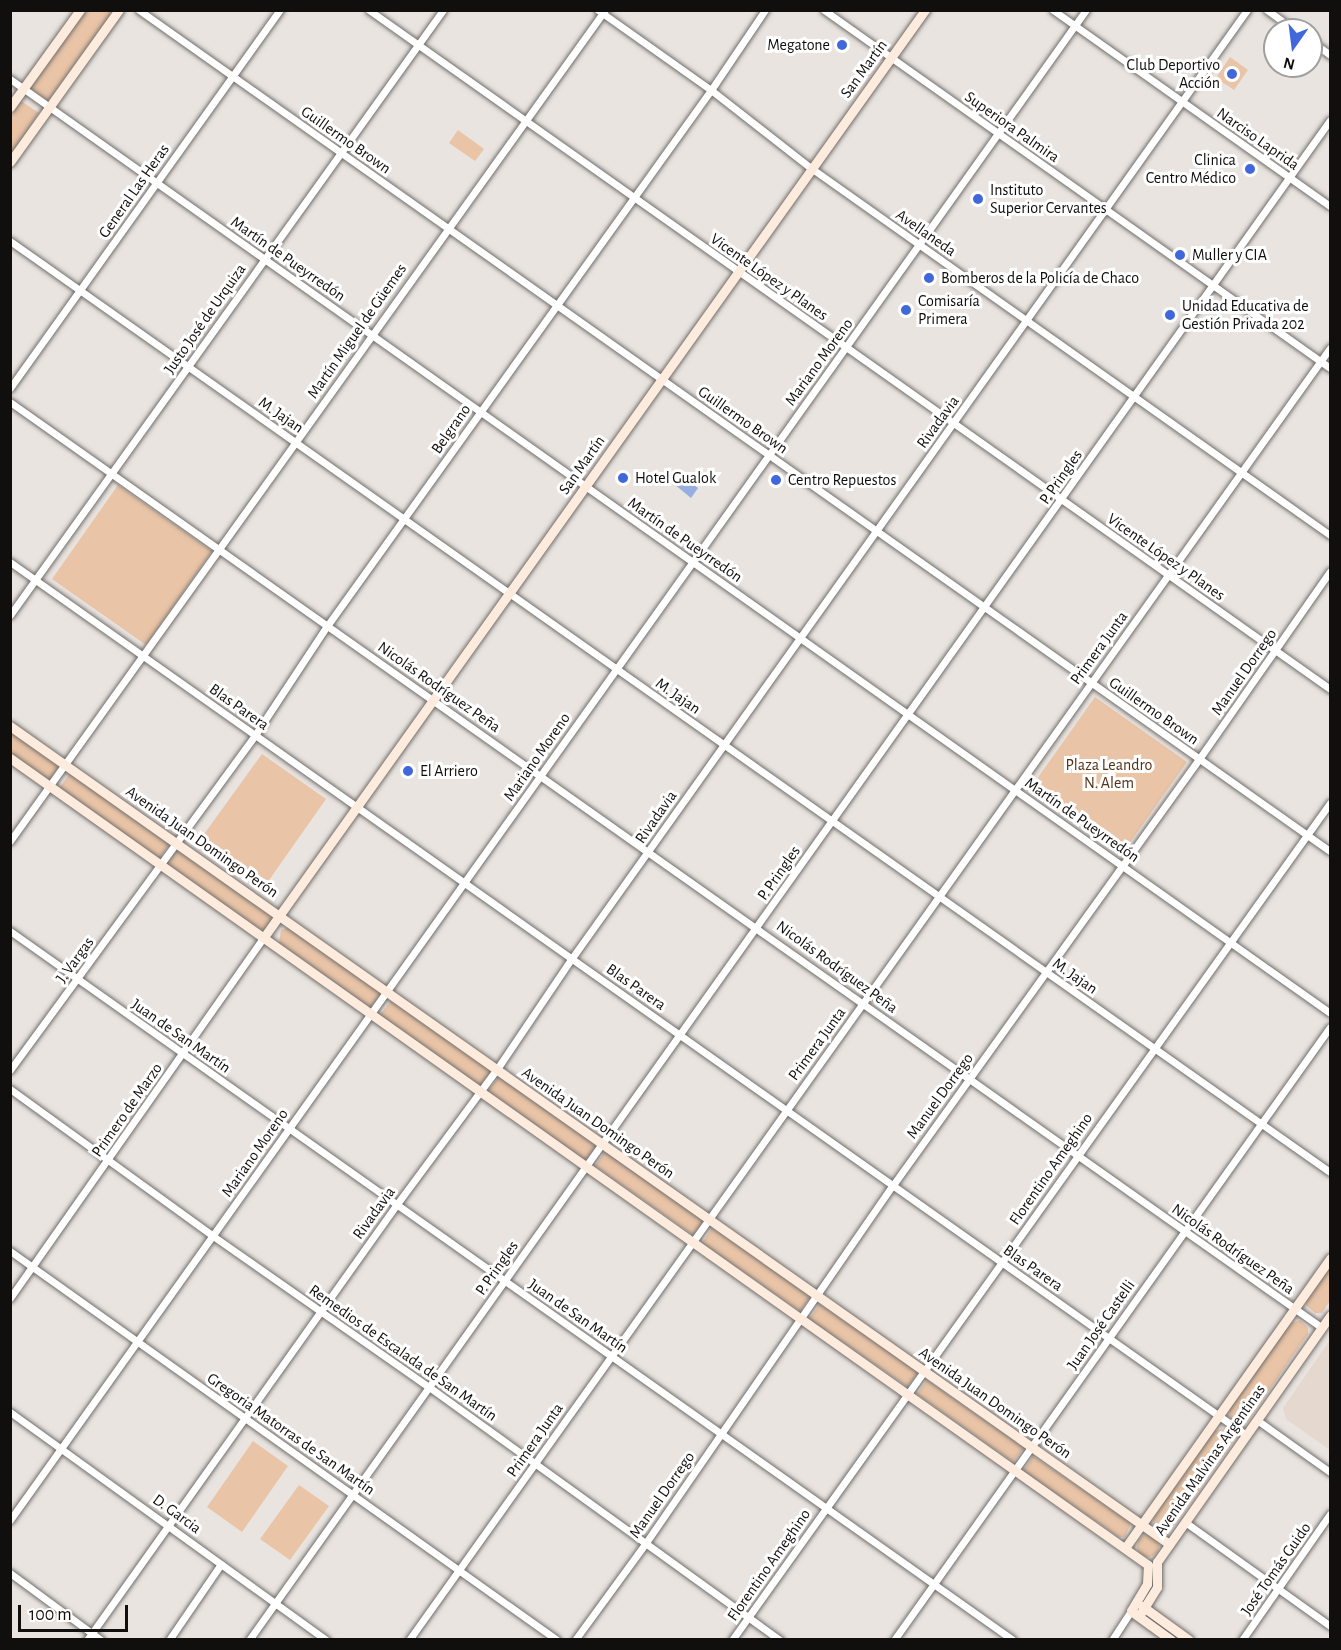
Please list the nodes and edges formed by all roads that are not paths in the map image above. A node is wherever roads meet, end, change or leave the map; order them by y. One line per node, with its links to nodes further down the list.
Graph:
1 (80, 10): 19 (main road)
2 (119, 10): 22 (main road)
3 (139, 10): 17 (street, Guillermo Brown)
4 (280, 10): 17 (street, General Las Heras)
5 (369, 10): 15 (street, Vicente López y Planes)
6 (443, 10): 15 (street, Justo José de Urquiza)
7 (765, 10): 20 (street, Belgrano)
8 (825, 10): 16 (street, Superiora Palmira)
9 (925, 10): 16 (main road, San Martín)
10 (1053, 10): 14 (street, Narciso Laprida)
11 (1086, 10): 14 (street, Mariano Moreno)
12 (1247, 10): 21 (street, Rivadavia)
13 (602, 12): 20 (street, Avellaneda); 25 (street, Martín Miguel de Güemes)
14 (1075, 26): 21 (street, Narciso Laprida); 26 (street, Mariano Moreno)
15 (418, 46): 25 (street, Vicente López y Planes); 27 (street, Justo José de Urquiza)
16 (891, 58): 26 (street, Superiora Palmira); 29 (main road, San Martín)
17 (232, 76): 27 (street, Guillermo Brown); 31 (street, General Las Heras)
18 (10, 79): 19 (street, Martín de Pueyrredón)
19 (24, 89): 22 (street, Martín de Pueyrredón); 23 (main road)
20 (711, 90): 29 (street, Avellaneda); 32 (street, Belgrano)
21 (1182, 102): 30 (street, Narciso Laprida); 34 (street, Rivadavia)
22 (49, 106): 28 (main road); 31 (street, Martín de Pueyrredón)
23 (10, 107)
24 (1330, 120): 30 (street, P. Pringles)
25 (525, 121): 32 (street, Vicente López y Planes); 35 (street, Martín Miguel de Güemes)
26 (998, 134): 34 (street, Superiora Palmira); 37 (street, Mariano Moreno)
27 (340, 152): 35 (street, Guillermo Brown); 38 (street, Justo José de Urquiza)
28 (10, 162)
29 (812, 168): 37 (street, Avellaneda); 39 (main road, San Martín)
30 (1289, 177): 33 (street, Narciso Laprida); 40 (street, P. Pringles)
31 (157, 183): 38 (street, Martín de Pueyrredón); 41 (street, General Las Heras)
32 (632, 198): 39 (street, Vicente López y Planes); 42 (street, Belgrano)
33 (1330, 206)
34 (1106, 209): 40 (street, Superiora Palmira); 43 (street, Rivadavia)
35 (447, 228): 42 (street, Guillermo Brown); 44 (street, Martín Miguel de Güemes)
36 (10, 241): 41 (street, M. Jajan)
37 (919, 244): 43 (street, Avellaneda); 45 (street, Mariano Moreno)
38 (264, 259): 44 (street, Martín de Pueyrredón); 48 (street, Justo José de Urquiza)
39 (739, 272): 45 (street, Vicente López y Planes); 50 (main road, San Martín)
40 (1214, 285): 47 (street, Superiora Palmira); 52 (street, P. Pringles)
41 (80, 290): 48 (street, M. Jajan); 51 (street, General Las Heras)
42 (556, 305): 50 (street, Guillermo Brown); 54 (street, Belgrano)
43 (1027, 320): 52 (street, Avellaneda); 55 (street, Rivadavia)
44 (371, 335): 54 (street, Martín de Pueyrredón); 56 (street, Martín Miguel de Güemes)
45 (847, 348): 55 (street, Vicente López y Planes); 57 (street, Mariano Moreno)
46 (1330, 348): 47 (street, Primera Junta)
47 (1321, 362): 49 (street, Superiora Palmira); 58 (street, Primera Junta)
48 (188, 366): 56 (street, M. Jajan); 59 (street, Justo José de Urquiza)
49 (1330, 368)
50 (661, 379): 57 (street, Guillermo Brown); 60 (main road, San Martín)
51 (10, 388)
52 (1134, 396): 58 (street, Avellaneda); 61 (street, P. Pringles)
53 (10, 402): 59 (street, Nicolás Rodríguez Peña)
54 (480, 411): 60 (street, Martín de Pueyrredón); 62 (street, Belgrano)
55 (954, 423): 61 (street, Vicente López y Planes); 63 (street, Rivadavia)
56 (295, 442): 62 (street, M. Jajan); 65 (street, Martín Miguel de Güemes)
57 (769, 455): 63 (street, Guillermo Brown); 67 (street, Mariano Moreno)
58 (1241, 472): 64 (street, Avellaneda); 69 (street, Primera Junta)
59 (112, 473): 65 (street, Nicolás Rodríguez Peña); 70 (street, Justo José de Urquiza)
60 (585, 486): 67 (street, Martín de Pueyrredón); 71 (main road, San Martín)
61 (1062, 500): 69 (street, Vicente López y Planes); 72 (street, P. Pringles)
62 (405, 519): 71 (street, M. Jajan); 74 (street, Belgrano)
63 (876, 531): 72 (street, Guillermo Brown); 75 (street, Rivadavia)
64 (1330, 535)
65 (219, 549): 74 (street, Nicolás Rodríguez Peña); 77 (street, Martín Miguel de Güemes)
66 (10, 562): 70 (street, Blas Parera)
67 (693, 562): 75 (street, Martín de Pueyrredón); 78 (street, Mariano Moreno)
68 (1330, 571): 76 (street, Manuel Dorrego)
69 (1169, 574): 76 (street, Vicente López y Planes); 79 (street, Primera Junta)
70 (36, 580): 73 (street, Justo José de Urquiza); 77 (street, Blas Parera)
71 (509, 593): 78 (street, M. Jajan); 81 (main road, San Martín)
72 (984, 607): 79 (street, Guillermo Brown); 82 (street, P. Pringles)
73 (10, 615)
74 (327, 626): 81 (street, Nicolás Rodríguez Peña); 84 (street, Belgrano)
75 (800, 638): 82 (street, Martín de Pueyrredón); 85 (street, Rivadavia)
76 (1276, 651): 80 (street, Vicente López y Planes); 87 (street, Manuel Dorrego)
77 (143, 656): 84 (street, Blas Parera); 88 (street, Martín Miguel de Güemes)
78 (617, 669): 85 (street, M. Jajan); 89 (street, Mariano Moreno)
79 (1091, 682): 87 (street, Guillermo Brown); 91 (street, Primera Junta)
80 (1330, 689)
81 (433, 700): 89 (street, Nicolás Rodríguez Peña); 93 (main road, San Martín)
82 (908, 714): 91 (street, Martín de Pueyrredón); 94 (street, P. Pringles)
83 (10, 726): 88 (main road, Avenida Juan Domingo Perón)
84 (255, 735): 93 (street, Blas Parera); 97 (street, Belgrano)
85 (724, 744): 94 (street, M. Jajan); 99 (street, Rivadavia)
86 (10, 758): 90 (main road)
87 (1199, 759): 95 (street, Guillermo Brown); 101 (street, Manuel Dorrego)
88 (65, 764): 90 (street, Martín Miguel de Güemes); 97 (main road, Avenida Juan Domingo Perón)
89 (541, 775): 99 (street, Nicolás Rodríguez Peña); 102 (street, Mariano Moreno)
90 (50, 786): 96 (street, Martín Miguel de Güemes); 100 (main road)
91 (1015, 789): 101 (street, Martín de Pueyrredón); 103 (street, Primera Junta)
92 (1330, 803): 95 (street, Florentino Ameghino)
93 (357, 807): 102 (street, Blas Parera); 104 (main road, San Martín)
94 (832, 820): 103 (street, M. Jajan); 105 (street, P. Pringles)
95 (1308, 835): 98 (street, Guillermo Brown); 108 (street, Florentino Ameghino)
96 (10, 841)
97 (177, 842): 100 (street, Belgrano); 104 (main road, Avenida Juan Domingo Perón)
98 (1330, 851)
99 (648, 852): 105 (street, Nicolás Rodríguez Peña); 109 (street, Rivadavia)
100 (160, 864): 107 (main road); 111 (street, J. Vargas)
101 (1121, 865): 108 (street, Martín de Pueyrredón); 110 (street, Manuel Dorrego)
102 (464, 883): 109 (street, Blas Parera); 112 (street, Mariano Moreno)
103 (939, 896): 110 (street, M. Jajan); 113 (street, Primera Junta)
104 (279, 916): 107 (main road, San Martín); 112 (main road, Avenida Juan Domingo Perón)
105 (758, 927): 113 (street, Nicolás Rodríguez Peña); 117 (street, P. Pringles)
106 (10, 931): 111 (street, Juan de San Martín)
107 (264, 937): 114 (main road); 119 (street, Primero de Marzo)
108 (1229, 941): 115 (street, Martín de Pueyrredón); 118 (street, Florentino Ameghino)
109 (572, 958): 117 (street, Blas Parera); 120 (street, Rivadavia)
110 (1045, 971): 118 (street, M. Jajan); 122 (street, Manuel Dorrego)
111 (78, 979): 119 (street, Juan de San Martín); 121 (street, J. Vargas)
112 (387, 992): 114 (street, Mariano Moreno); 120 (main road, Avenida Juan Domingo Perón)
113 (864, 1003): 122 (street, Nicolás Rodríguez Peña); 125 (street, Primera Junta)
114 (371, 1013): 124 (main road); 127 (street, Mariano Moreno)
115 (1330, 1013)
116 (1330, 1027): 126 (street, Juan José Castelli)
117 (680, 1035): 125 (street, Blas Parera); 128 (street, P. Pringles)
118 (1154, 1047): 126 (street, M. Jajan); 129 (street, Florentino Ameghino)
119 (184, 1054): 127 (street, Juan de San Martín); 130 (street, Primero de Marzo)
120 (496, 1069): 124 (street, Rivadavia); 128 (main road, Avenida Juan Domingo Perón)
121 (10, 1070)
122 (970, 1079): 129 (street, Nicolás Rodríguez Peña); 133 (street, Manuel Dorrego)
123 (10, 1089): 130 (street, Remedios de Escalada de San Martín)
124 (481, 1091): 131 (main road); 134 (street, Rivadavia)
125 (786, 1110): 133 (street, Blas Parera); 135 (street, Primera Junta)
126 (1262, 1123): 132 (street, M. Jajan); 136 (street, Juan José Castelli)
127 (289, 1128): 134 (street, Juan de San Martín); 137 (street, Mariano Moreno)
128 (602, 1144): 131 (street, P. Pringles); 135 (main road, Avenida Juan Domingo Perón)
129 (1077, 1155): 136 (street, Nicolás Rodríguez Peña); 141 (street, Florentino Ameghino)
130 (108, 1161): 137 (street, Remedios de Escalada de San Martín); 142 (street, Primero de Marzo)
131 (587, 1166): 138 (main road); 143 (street, P. Pringles)
132 (1330, 1172)
133 (893, 1185): 141 (street, Blas Parera); 144 (street, Manuel Dorrego)
134 (397, 1204): 143 (street, Juan de San Martín); 147 (street, Rivadavia)
135 (709, 1219): 138 (street, Primera Junta); 144 (main road, Avenida Juan Domingo Perón)
136 (1185, 1231): 146 (street, Nicolás Rodríguez Peña); 151 (street, Juan José Castelli)
137 (213, 1236): 147 (street, Remedios de Escalada de San Martín); 152 (street, Mariano Moreno)
138 (693, 1241): 149 (main road); 153 (street, Primera Junta)
139 (10, 1251): 142 (street, Gregoria Matorras de San Martín)
140 (1330, 1259): 146 (main road, Avenida Malvinas Argentinas)
141 (1001, 1261): 151 (street, Blas Parera); 154 (street, Florentino Ameghino)
142 (33, 1267): 145 (street, Primero de Marzo); 152 (street, Gregoria Matorras de San Martín)
143 (505, 1281): 153 (street, Juan de San Martín); 155 (street, P. Pringles)
144 (818, 1295): 149 (street, Manuel Dorrego); 154 (main road, Avenida Juan Domingo Perón)
145 (10, 1298)
146 (1295, 1309): 150 (street, Nicolás Rodríguez Peña); 158 (main road, Avenida Malvinas Argentinas)
147 (321, 1310): 155 (street, Remedios de Escalada de San Martín); 159 (street, Rivadavia)
148 (1330, 1316): 150 (main road, Avenida Malvinas Argentinas)
149 (802, 1318): 156 (main road); 161 (street, Manuel Dorrego)
150 (1322, 1328): 160 (main road, Avenida Malvinas Argentinas)
151 (1109, 1338): 158 (street, Blas Parera); 163 (street, Juan José Castelli)
152 (137, 1342): 159 (street, Gregoria Matorras de San Martín); 164 (street, Mariano Moreno)
153 (611, 1356): 161 (street, Juan de San Martín); 165 (street, Primera Junta)
154 (923, 1371): 156 (street, Florentino Ameghino); 163 (main road, Avenida Juan Domingo Perón)
155 (429, 1387): 165 (street, Remedios de Escalada de San Martín); 168 (street, P. Pringles)
156 (908, 1393): 166 (main road); 169 (street, Florentino Ameghino)
157 (10, 1412): 164 (street, D. Garcia)
158 (1219, 1416): 162 (street, Blas Parera); 174 (main road, Avenida Malvinas Argentinas)
159 (244, 1418): 168 (street, Gregoria Matorras de San Martín); 173 (street, Rivadavia)
160 (1257, 1420): 162 (main road, Avenida Malvinas Argentinas); 167 (street)
161 (722, 1434): 169 (street, Juan de San Martín); 175 (street, Manuel Dorrego)
162 (1246, 1435): 172 (main road, Avenida Malvinas Argentinas)
163 (1031, 1447): 166 (street, Juan José Castelli); 174 (main road, Avenida Juan Domingo Perón)
164 (61, 1449): 171 (street, Mariano Moreno); 173 (street, D. Garcia)
165 (535, 1463): 175 (street, Remedios de Escalada de San Martín); 180 (street, Primera Junta)
166 (1016, 1469): 177 (main road); 182 (street, Juan José Castelli)
167 (1330, 1472)
168 (352, 1494): 180 (street, Gregoria Matorras de San Martín); 184 (street, P. Pringles)
169 (826, 1508): 182 (street, Juan de San Martín); 186 (street, Florentino Ameghino)
170 (1330, 1514): 183 (street, José Tomás Guido)
171 (10, 1520)
172 (1185, 1522): 176 (main road, Avenida Malvinas Argentinas); 183 (street)
173 (169, 1524): 179 (street, D. Garcia); 188 (street, Rivadavia)
174 (1141, 1525): 176 (main road, Avenida Juan Domingo Perón); 177 (main road, Avenida Malvinas Argentinas)
175 (645, 1544): 186 (street, Remedios de Escalada de San Martín); 195 (street, Manuel Dorrego)
176 (1169, 1544): 178 (main road, Avenida Malvinas Argentinas)
177 (1125, 1548): 178 (main road)
178 (1152, 1563): 185 (main road, Avenida Malvinas Argentinas)
179 (221, 1564): 184 (street, D. Garcia); 190 (street)
180 (460, 1569): 193 (street, Primera Junta); 194 (street, Gregoria Matorras de San Martín)
181 (10, 1573): 188 (street)
182 (934, 1584): 198 (street, Juan José Castelli); 199 (street, Juan de San Martín)
183 (1279, 1589): 187 (street); 203 (street, José Tomás Guido)
184 (275, 1603): 191 (street, P. Pringles); 192 (street, D. Garcia)
185 (1138, 1609): 200 (street, Avenida Malvinas Argentinas); 201 (main road); 202 (main road)
186 (748, 1617): 196 (street, Florentino Ameghino); 197 (street, Remedios de Escalada de San Martín)
187 (1330, 1626)
188 (89, 1636): 189 (street)
189 (101, 1640)
190 (169, 1640)
191 (249, 1640)
192 (327, 1640)
193 (409, 1640)
194 (556, 1640)
195 (575, 1640)
196 (732, 1640)
197 (780, 1640)
198 (894, 1640)
199 (1013, 1640)
200 (1112, 1640)
201 (1171, 1640)
202 (1189, 1640)
203 (1242, 1640)

